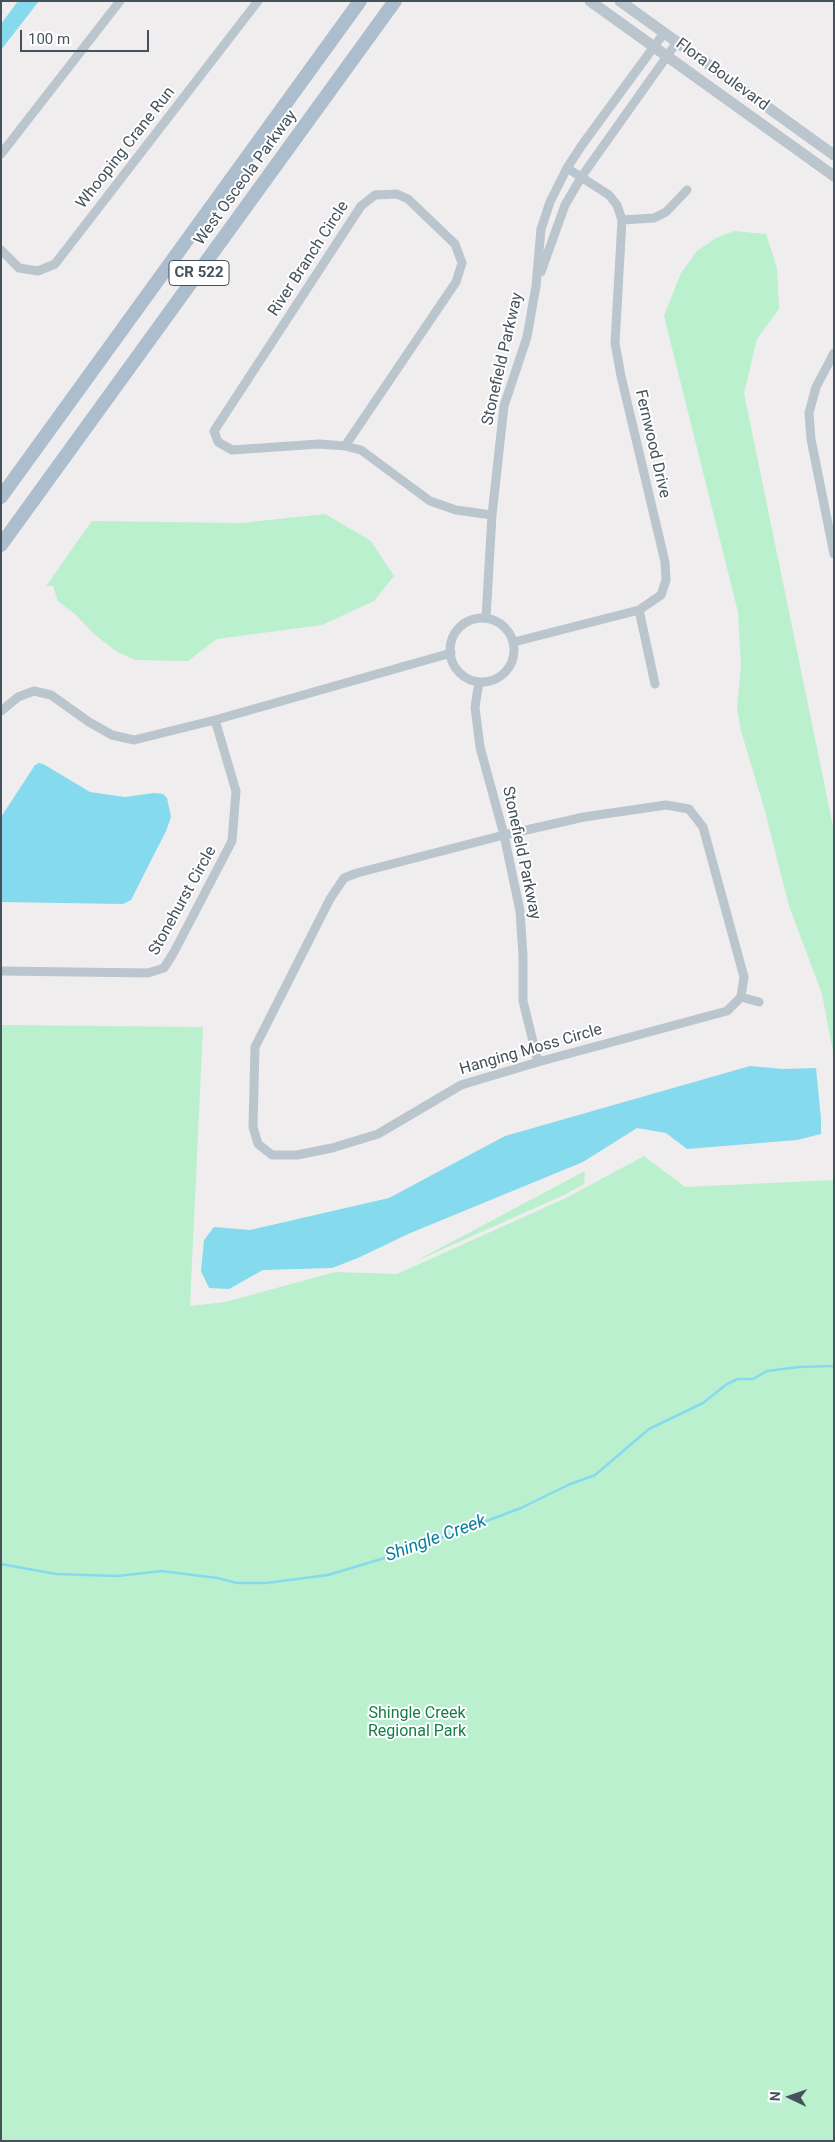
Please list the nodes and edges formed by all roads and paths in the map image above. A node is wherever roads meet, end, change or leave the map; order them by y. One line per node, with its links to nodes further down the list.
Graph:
1 (120, 1): 12 (street)
2 (258, 1): 19 (street, Whooping Crane Run)
3 (360, 1): 23 (main road, West Osceola Parkway / CR 522)
4 (395, 1): 25 (main road, West Osceola Parkway / CR 522)
5 (590, 1): 9 (street, Flora Boulevard)
6 (620, 1): 7 (street, Flora Boulevard)
7 (664, 33): 8 (street, Flora Boulevard); 9 (street, Stonefield Parkway)
8 (677, 42): 10 (street, Stonefield Parkway); 11 (street, Flora Boulevard)
9 (654, 47): 10 (street, Flora Boulevard); 14 (street, Stonefield Parkway)
10 (667, 56): 13 (street, Flora Boulevard); 16 (street, Stonefield Parkway)
11 (830, 152): 13 (street)
12 (1, 154)
13 (817, 164): 15 (street, Flora Boulevard)
14 (567, 168): 16 (street, Fernwood Drive); 20 (street, Stonefield Parkway)
15 (832, 171)
16 (582, 176): 18 (street, Fernwood Drive); 20 (street, Stonefield Parkway)
17 (687, 190): 18 (street)
18 (622, 220): 27 (street, Fernwood Drive)
19 (1, 250)
20 (536, 286): 24 (street, Stonefield Parkway)
21 (834, 353): 26 (street)
22 (345, 446): 22 (street, River Branch Circle); 24 (street, River Branch Circle)
23 (1, 497)
24 (492, 515): 28 (street, Stonefield Parkway)
25 (1, 545)
26 (834, 554)
27 (638, 610): 29 (street, Fernwood Drive); 32 (street)
28 (486, 618): 29 (street); 30 (street)
29 (514, 642): 31 (street)
30 (451, 653): 31 (street); 34 (street)
31 (479, 682): 35 (street, Stonefield Parkway)
32 (655, 684)
33 (1, 711): 34 (street)
34 (215, 720): 36 (street, Stonehurst Circle)
35 (504, 835): 37 (street, Hanging Moss Circle); 39 (street, Stonefield Parkway); 39 (street, Hanging Moss Circle)
36 (1, 971)
37 (740, 997): 38 (street); 39 (street, Hanging Moss Circle)
38 (759, 1002)
39 (538, 1062)

